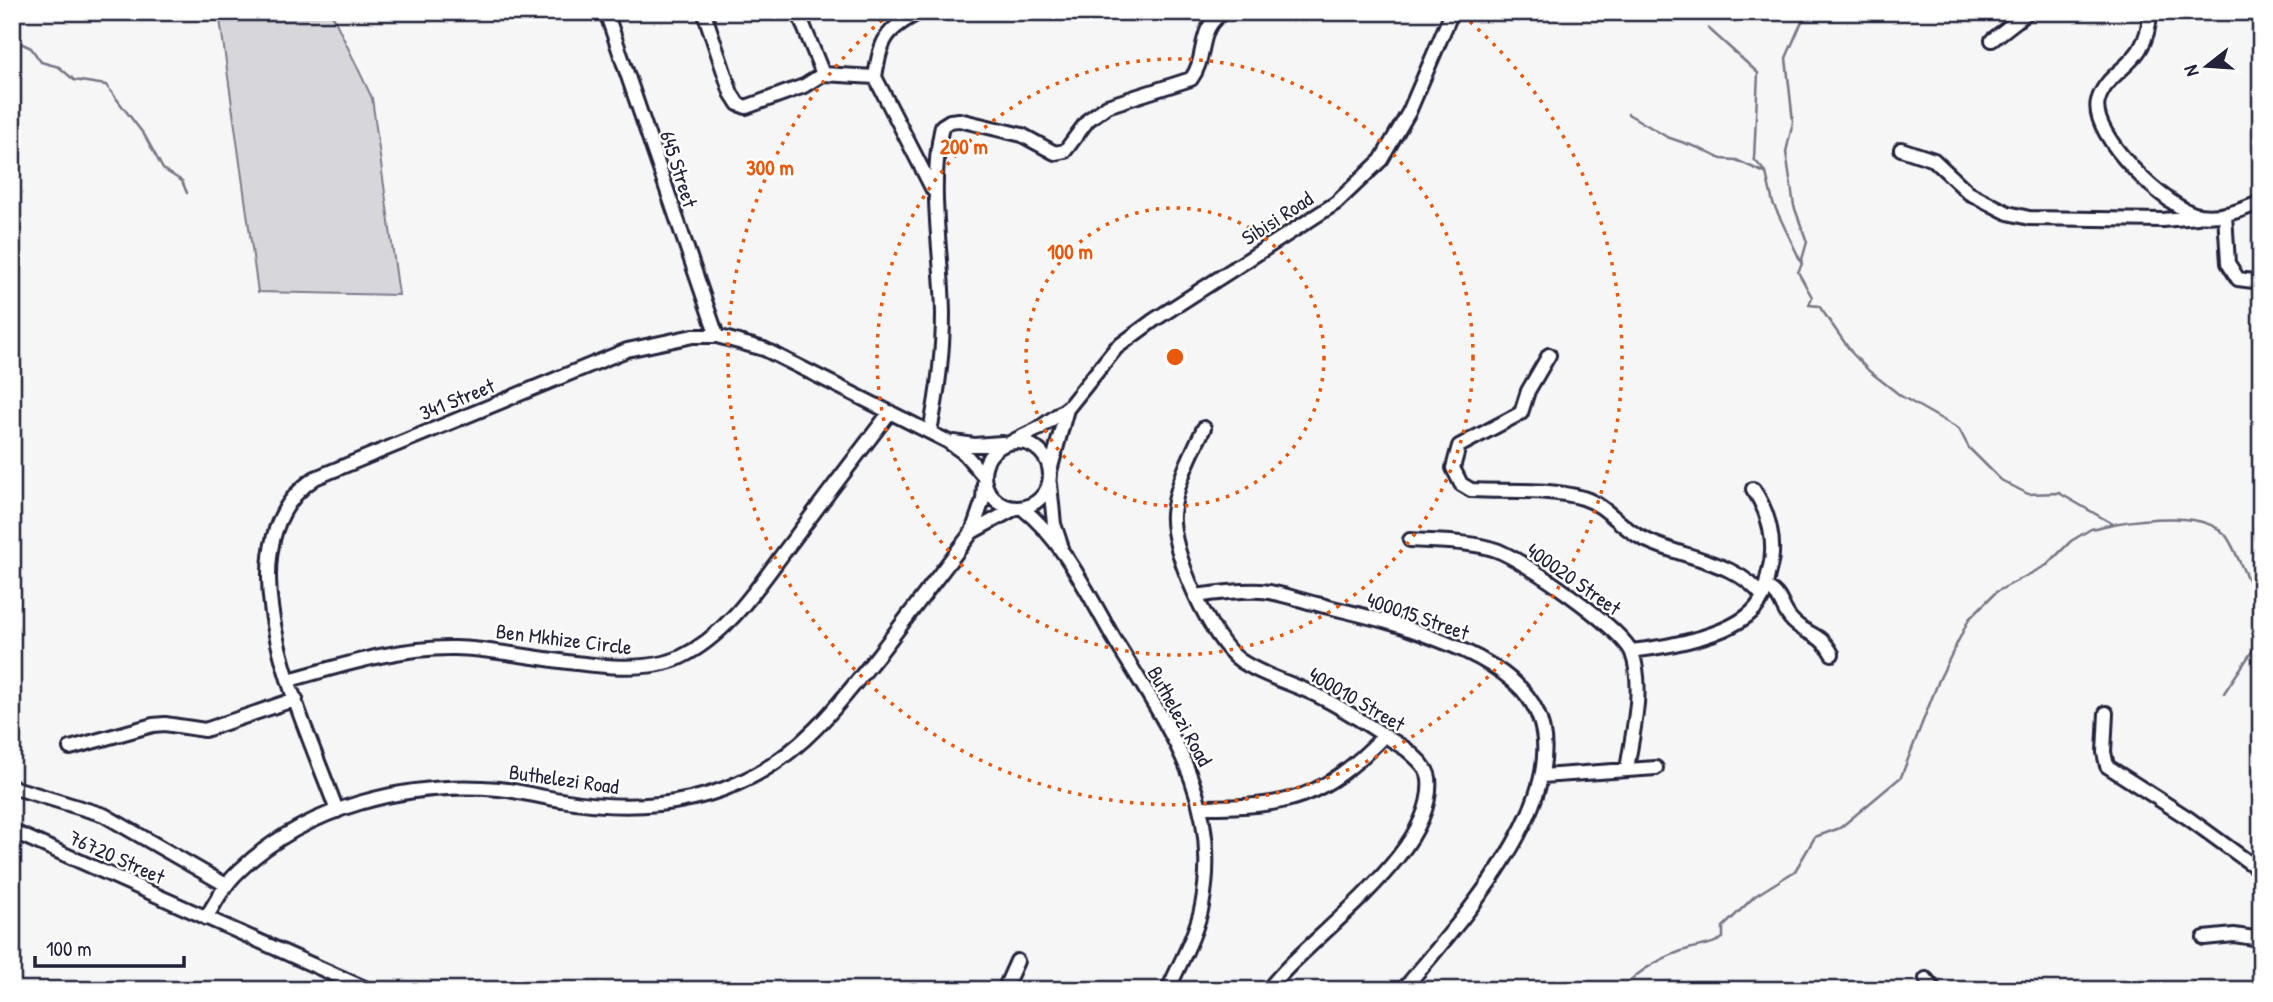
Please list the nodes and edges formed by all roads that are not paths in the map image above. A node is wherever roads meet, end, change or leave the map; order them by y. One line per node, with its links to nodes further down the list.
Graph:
1 (606, 12): 18 (street, 645 Street)
2 (704, 12): 10 (street)
3 (798, 12): 10 (street)
4 (920, 12): 11 (street)
5 (1224, 12): 13 (street)
6 (1452, 12): 20 (street, Sibisi Road)
7 (2028, 12): 9 (street)
8 (2150, 12): 15 (street)
9 (1992, 40)
10 (823, 74): 11 (street)
11 (875, 77): 13 (street)
12 (1901, 149): 15 (street)
13 (935, 194): 23 (street)
14 (2261, 202): 16 (street)
15 (2208, 215): 16 (street)
16 (2225, 215): 17 (street)
17 (2261, 282)
18 (717, 336): 21 (street, 341 Street); 37 (street, 341 Street)
19 (1549, 355): 33 (street)
20 (1066, 409): 25 (street, Sibisi Road); 26 (street, Sibisi Road)
21 (890, 412): 23 (street, 341 Street); 37 (street, Ben Mkhize Circle)
22 (1204, 428): 34 (street, 400010 Street)
23 (930, 431): 24 (street, 341 Street)
24 (947, 441): 25 (street, 341 Street); 27 (street, 341 Street)
25 (1010, 442): 26 (street); 27 (street, Buthelezi Road)
26 (1050, 475): 29 (street, Buthelezi Road); 32 (street, Buthelezi Road)
27 (984, 479): 29 (street, Buthelezi Road); 30 (street, Buthelezi Road)
28 (1753, 489): 33 (street)
29 (1019, 508): 30 (street, Buthelezi Road); 32 (street, Buthelezi Road)
30 (972, 533): 47 (street, Buthelezi Road)
31 (1410, 540): 35 (street, 400020 Street)
32 (1064, 555): 46 (street, Buthelezi Road)
33 (1764, 592): 35 (street); 36 (street)
34 (1196, 596): 40 (street, 400010 Street); 44 (street, 400015 Street)
35 (1631, 651): 43 (street)
36 (1832, 654)
37 (289, 680): 38 (street, 341 Street)
38 (296, 699): 41 (street); 47 (street, 341 Street)
39 (2106, 713): 49 (street)
40 (1384, 736): 46 (street); 58 (street, 400010 Street)
41 (70, 748)
42 (1656, 768): 43 (street)
43 (1627, 770): 44 (street)
44 (1542, 776): 59 (street, 400015 Street)
45 (12, 787): 50 (street)
46 (1202, 807): 57 (street, Buthelezi Road)
47 (337, 811): 50 (street, Buthelezi Road)
48 (12, 831): 51 (street, 76720 Street)
49 (2261, 871)
50 (226, 885): 51 (street, Buthelezi Road)
51 (206, 918): 55 (street, 76720 Street)
52 (2204, 938): 53 (street)
53 (2261, 939)
54 (1017, 961): 56 (street)
55 (369, 990)
56 (1004, 990)
57 (1168, 990)
58 (1268, 990)
59 (1403, 990)

